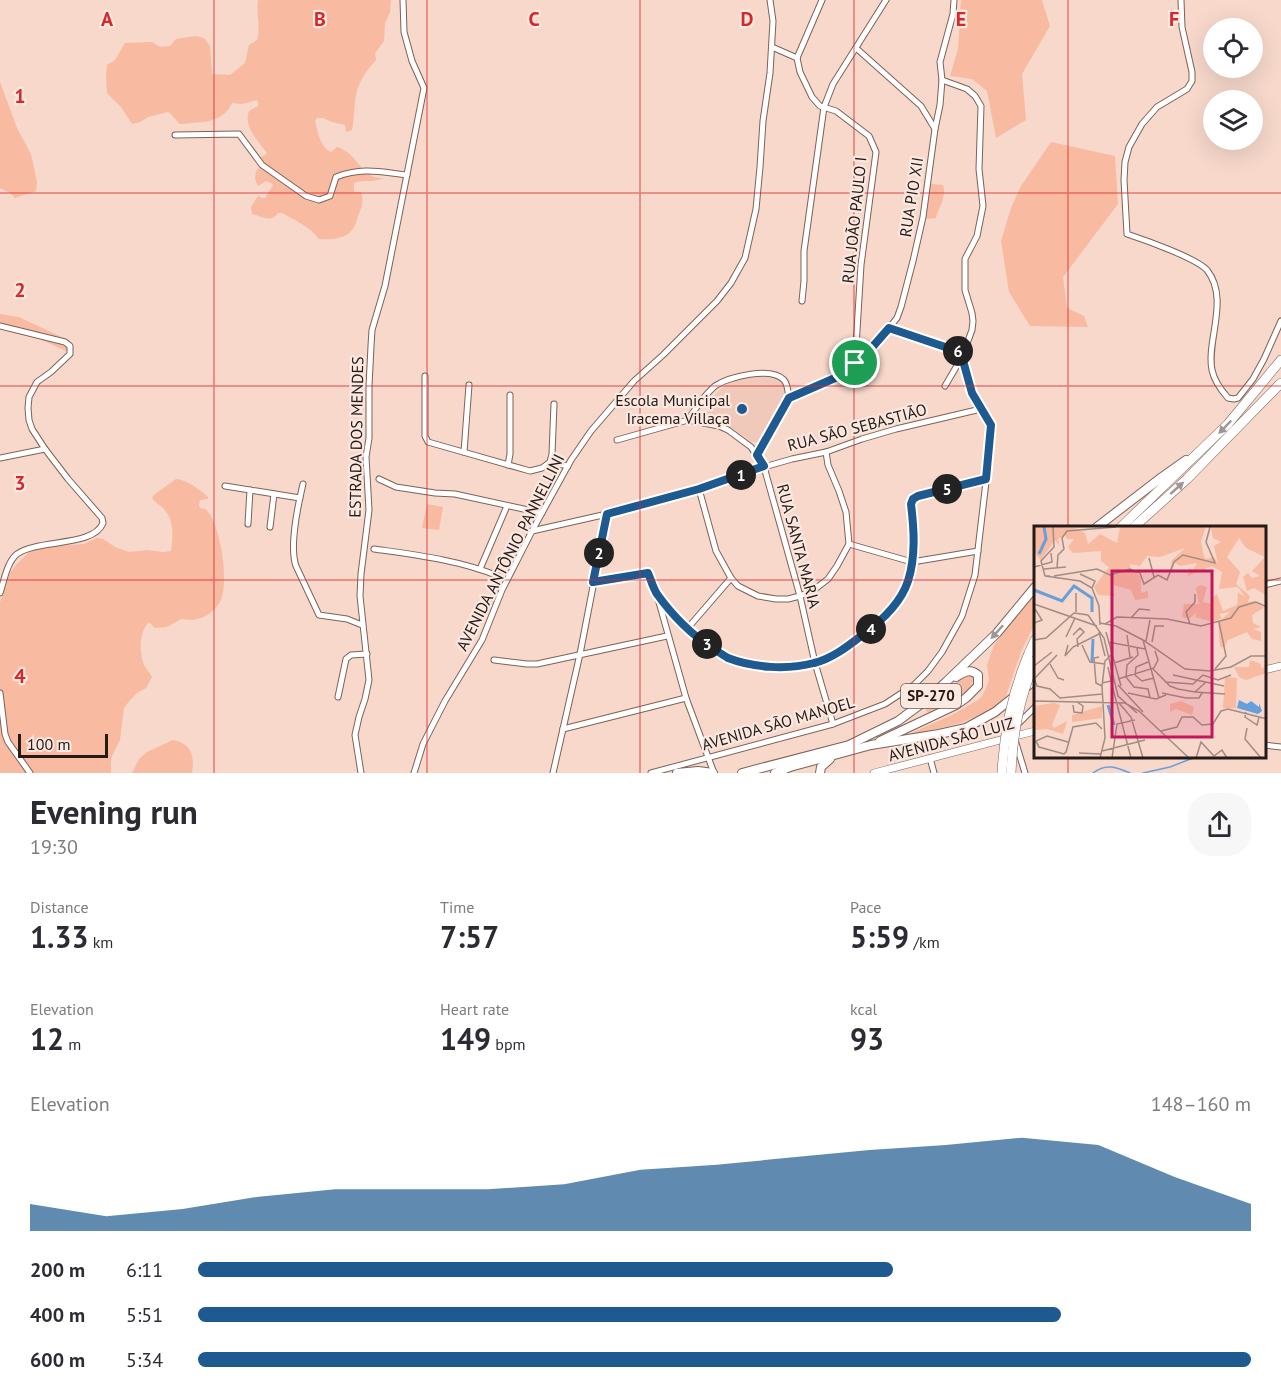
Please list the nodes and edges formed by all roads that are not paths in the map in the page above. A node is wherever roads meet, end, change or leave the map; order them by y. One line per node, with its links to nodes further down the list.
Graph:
1 (403, 0): 14 (street, ESTRADA DOS MENDES)
2 (770, 0): 7 (street, AVENIDA ANTÔNIO PANNELLINI)
3 (822, 0): 9 (street)
4 (886, 0): 8 (street)
5 (954, 0): 10 (street, RUA PIO XII)
6 (1181, 0): 16 (street)
7 (772, 47): 9 (street); 40 (street, AVENIDA ANTÔNIO PANNELLINI)
8 (856, 48): 11 (street); 12 (street)
9 (797, 58): 11 (street)
10 (942, 80): 12 (street, RUA PIO XII); 19 (street)
11 (824, 107): 15 (street); 21 (street, RUA JOÃO PAULO I)
12 (935, 129): 18 (street, RUA PIO XII)
13 (175, 135): 14 (street)
14 (407, 175): 73 (street, ESTRADA DOS MENDES)
15 (802, 301)
16 (1281, 321)
17 (0, 326): 33 (street)
18 (889, 328): 19 (street); 21 (street, RUA PIO XII)
19 (962, 355): 25 (street); 29 (street, AVENIDA SÃO MANOEL)
20 (1281, 360): 32 (highway, one-way to 32)
21 (855, 363): 27 (street, RUA PIO XII)
22 (426, 376): 34 (street)
23 (1281, 383): 56 (highway, one-way to 23)
24 (469, 385): 34 (street)
25 (945, 386)
26 (510, 395): 39 (street)
27 (789, 398): 30 (street); 36 (street)
28 (554, 404): 38 (street)
29 (981, 409): 35 (street, RUA SÃO SEBASTIÃO); 43 (street, AVENIDA SÃO MANOEL)
30 (688, 420): 31 (street, RUA SANTA MARIA); 36 (street, RUA SANTA MARIA)
31 (617, 440)
32 (1206, 446): 54 (main road); 55 (highway)
33 (45, 449): 37 (street); 71 (street)
34 (464, 452): 39 (street)
35 (826, 452): 41 (street, RUA SÃO SEBASTIÃO); 59 (street)
36 (757, 455): 41 (street, RUA SANTA MARIA)
37 (0, 458)
38 (550, 462): 39 (street); 40 (street)
39 (508, 465)
40 (568, 466): 51 (street, AVENIDA ANTÔNIO PANNELLINI)
41 (764, 466): 46 (street, RUA SÃO SEBASTIÃO); 72 (street, RUA SANTA MARIA)
42 (379, 479): 50 (street)
43 (986, 479): 61 (street, AVENIDA SÃO MANOEL); 62 (street)
44 (303, 484): 49 (street)
45 (225, 486): 47 (street)
46 (699, 489): 52 (street, RUA SÃO SEBASTIÃO); 65 (street)
47 (250, 490): 48 (street); 53 (street)
48 (274, 494): 49 (street); 57 (street)
49 (300, 498): 74 (street)
50 (507, 506): 51 (street); 63 (street)
51 (542, 513): 58 (street, AVENIDA ANTÔNIO PANNELLINI)
52 (607, 514): 58 (street, RUA SÃO SEBASTIÃO); 67 (street)
53 (248, 524)
54 (1098, 526)
55 (1122, 526)
56 (1135, 526)
57 (270, 527)
58 (532, 531): 108 (street, AVENIDA ANTÔNIO PANNELLINI)
59 (849, 544): 62 (street); 72 (street)
60 (374, 549): 63 (street)
61 (978, 550): 62 (street); 91 (street, AVENIDA SÃO MANOEL)
62 (912, 562): 82 (street)
63 (480, 569): 64 (street)
64 (498, 576)
65 (731, 578): 72 (street); 76 (street)
66 (1281, 581): 68 (street)
67 (593, 582): 70 (street); 79 (street)
68 (1266, 585)
69 (1034, 588): 86 (main road, SP-270, one-way to 86)
70 (656, 592): 76 (street); 77 (street)
71 (0, 593)
72 (800, 596): 82 (street, RUA SANTA MARIA)
73 (361, 614): 74 (street); 75 (street, ESTRADA DOS MENDES)
74 (347, 619): 75 (street)
75 (362, 625): 78 (street, ESTRADA DOS MENDES)
76 (687, 629): 82 (street)
77 (667, 636): 79 (street); 89 (street)
78 (366, 654): 88 (street); 107 (street, ESTRADA DOS MENDES)
79 (580, 654): 81 (street); 92 (street)
80 (1032, 657): 118 (highway, bridge); 119 (highway, bridge)
81 (494, 660)
82 (815, 663): 91 (street, RUA SANTA MARIA)
83 (1281, 666): 84 (street)
84 (1266, 670)
85 (1034, 681): 96 (main road, SP-270)
86 (946, 682): 96 (main road); 103 (main road, SP-270)
87 (0, 693): 106 (street)
88 (338, 698)
89 (686, 698): 92 (street); 100 (street)
90 (1034, 708): 95 (street)
91 (833, 724): 100 (street, AVENIDA SÃO MANOEL)
92 (563, 729): 109 (street)
93 (1034, 730): 94 (street, AVENIDA SÃO LUIZ)
94 (1014, 736): 95 (street, AVENIDA SÃO LUIZ); 120 (street)
95 (1002, 739): 101 (street, AVENIDA SÃO LUIZ)
96 (871, 745): 99 (main road, SP-270)
97 (1266, 745): 98 (street)
98 (1281, 747)
99 (832, 757): 103 (main road, SP-270); 115 (main road)
100 (708, 758): 102 (street, AVENIDA SÃO MANOEL); 112 (street)
101 (930, 758): 116 (street, AVENIDA SÃO LUIZ); 117 (street)
102 (700, 760): 104 (street); 110 (street, AVENIDA SÃO MANOEL)
103 (796, 762): 105 (main road); 113 (main road, SP-270); 114 (main road, SP-270)
104 (689, 771): 111 (main road); 112 (main road)
105 (806, 771)
106 (30, 773)
107 (361, 773)
108 (414, 773)
109 (553, 773)
110 (651, 773)
111 (677, 773)
112 (713, 773)
113 (742, 773)
114 (775, 773)
115 (820, 773)
116 (874, 773)
117 (934, 773)
118 (1002, 773)
119 (1011, 773)
120 (1025, 773)

